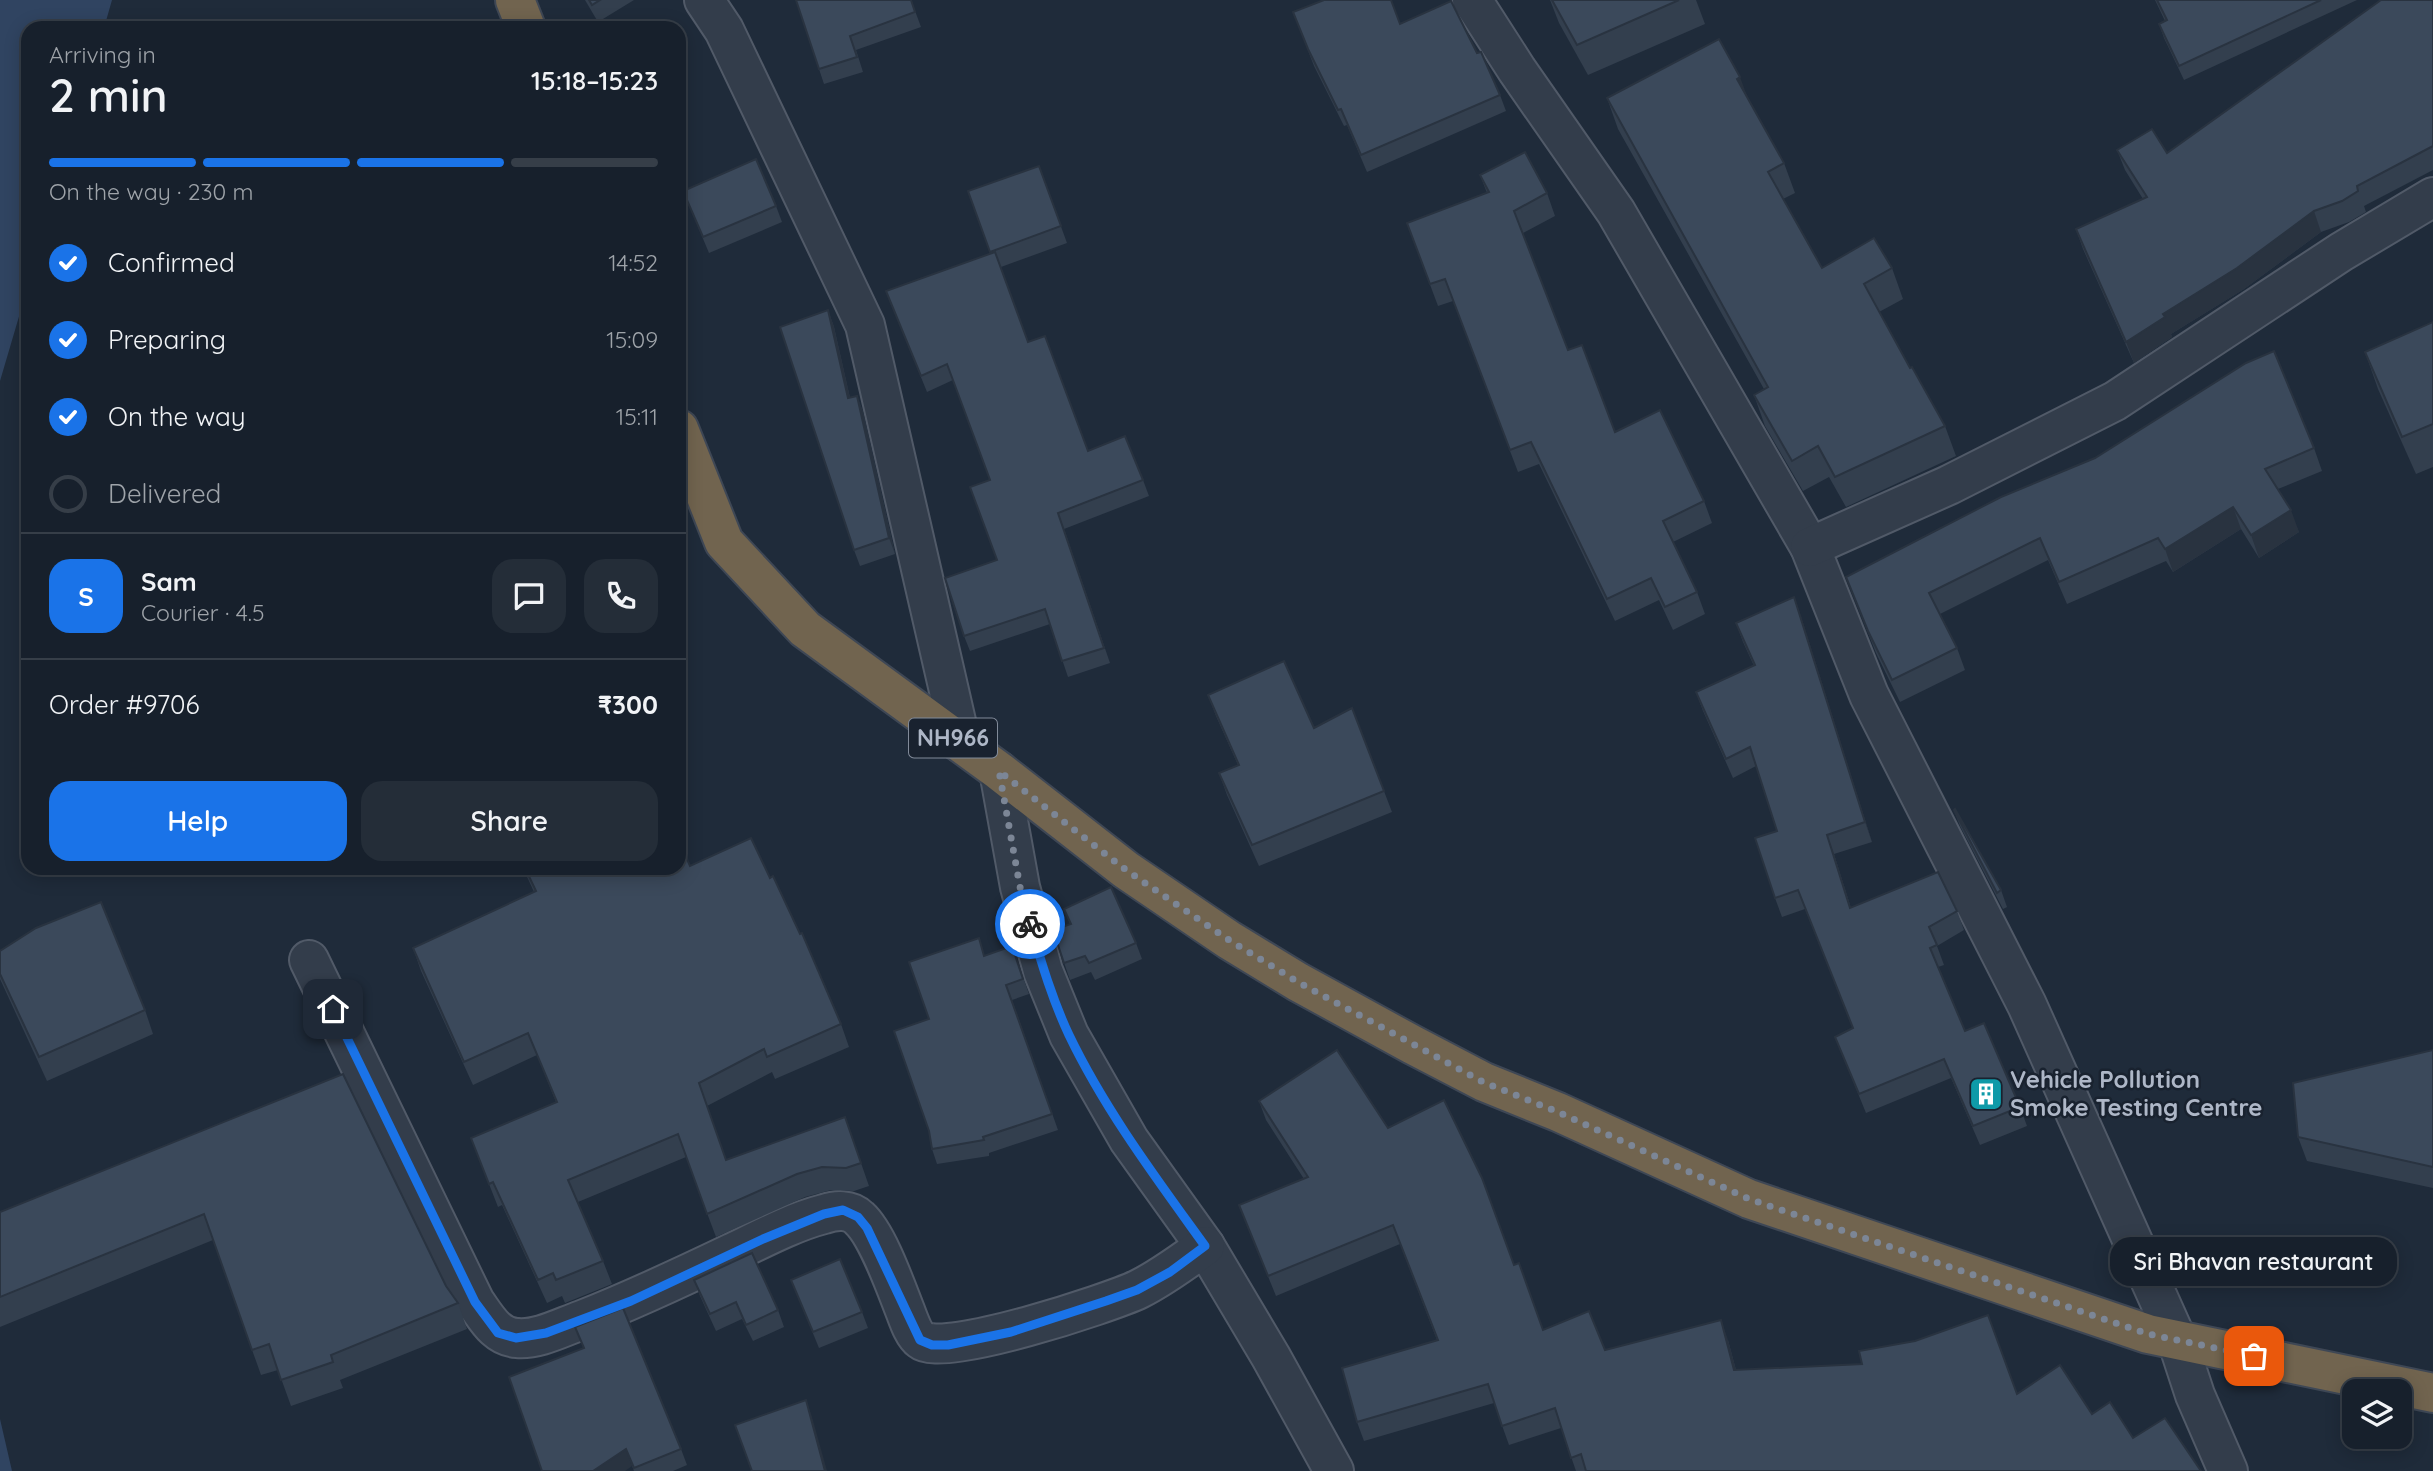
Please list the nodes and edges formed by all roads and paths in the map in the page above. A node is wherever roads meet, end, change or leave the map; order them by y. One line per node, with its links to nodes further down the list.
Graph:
1 (515, 0): 4 (highway)
2 (704, 0): 8 (street)
3 (1472, 0): 7 (street)
4 (523, 21)
5 (2433, 197): 7 (street)
6 (686, 447): 8 (highway, NH966)
7 (1810, 547): 12 (street)
8 (961, 743): 9 (highway, NH966)
9 (999, 771): 11 (street); 12 (highway, NH966)
10 (309, 960): 11 (street)
11 (1205, 1246): 14 (street)
12 (2177, 1340): 13 (highway, NH966); 15 (street)
13 (2433, 1393)
14 (1334, 1471)
15 (2228, 1471)

